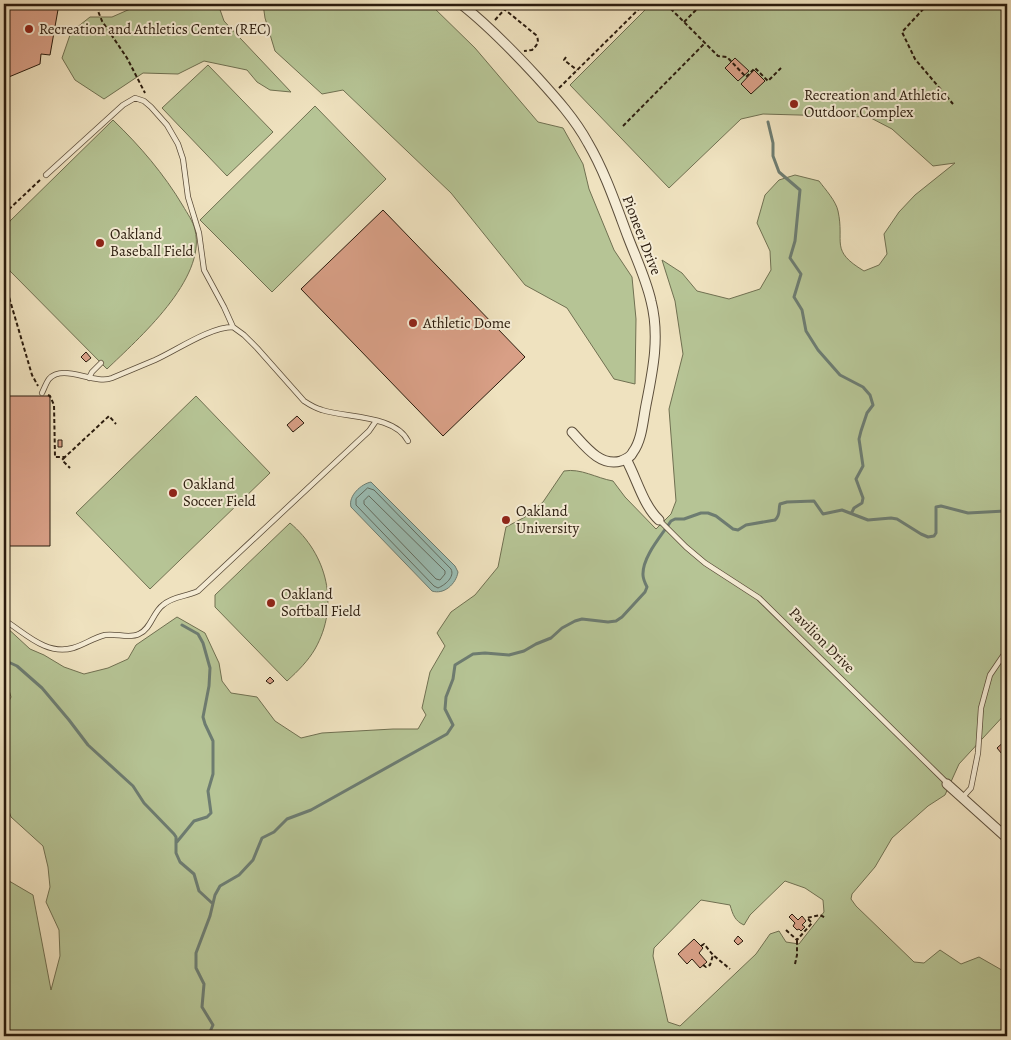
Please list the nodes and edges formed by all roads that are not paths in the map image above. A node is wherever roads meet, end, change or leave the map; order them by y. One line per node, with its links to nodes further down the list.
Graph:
1 (461, 4): 10 (street, Pioneer Drive)
2 (46, 175): 3 (lane)
3 (233, 328): 5 (lane); 7 (lane)
4 (101, 363): 5 (lane)
5 (89, 378): 6 (lane)
6 (42, 393)
7 (376, 421): 9 (lane); 12 (lane)
8 (572, 432): 10 (street)
9 (408, 441)
10 (626, 459): 11 (street, Pavilion Drive)
11 (659, 520): 14 (lane, Pavilion Drive)
12 (4, 620)
13 (1007, 650): 15 (lane)
14 (947, 784): 15 (street, Pavilion Drive)
15 (962, 798): 16 (street, Pavilion Drive)
16 (1007, 838)

